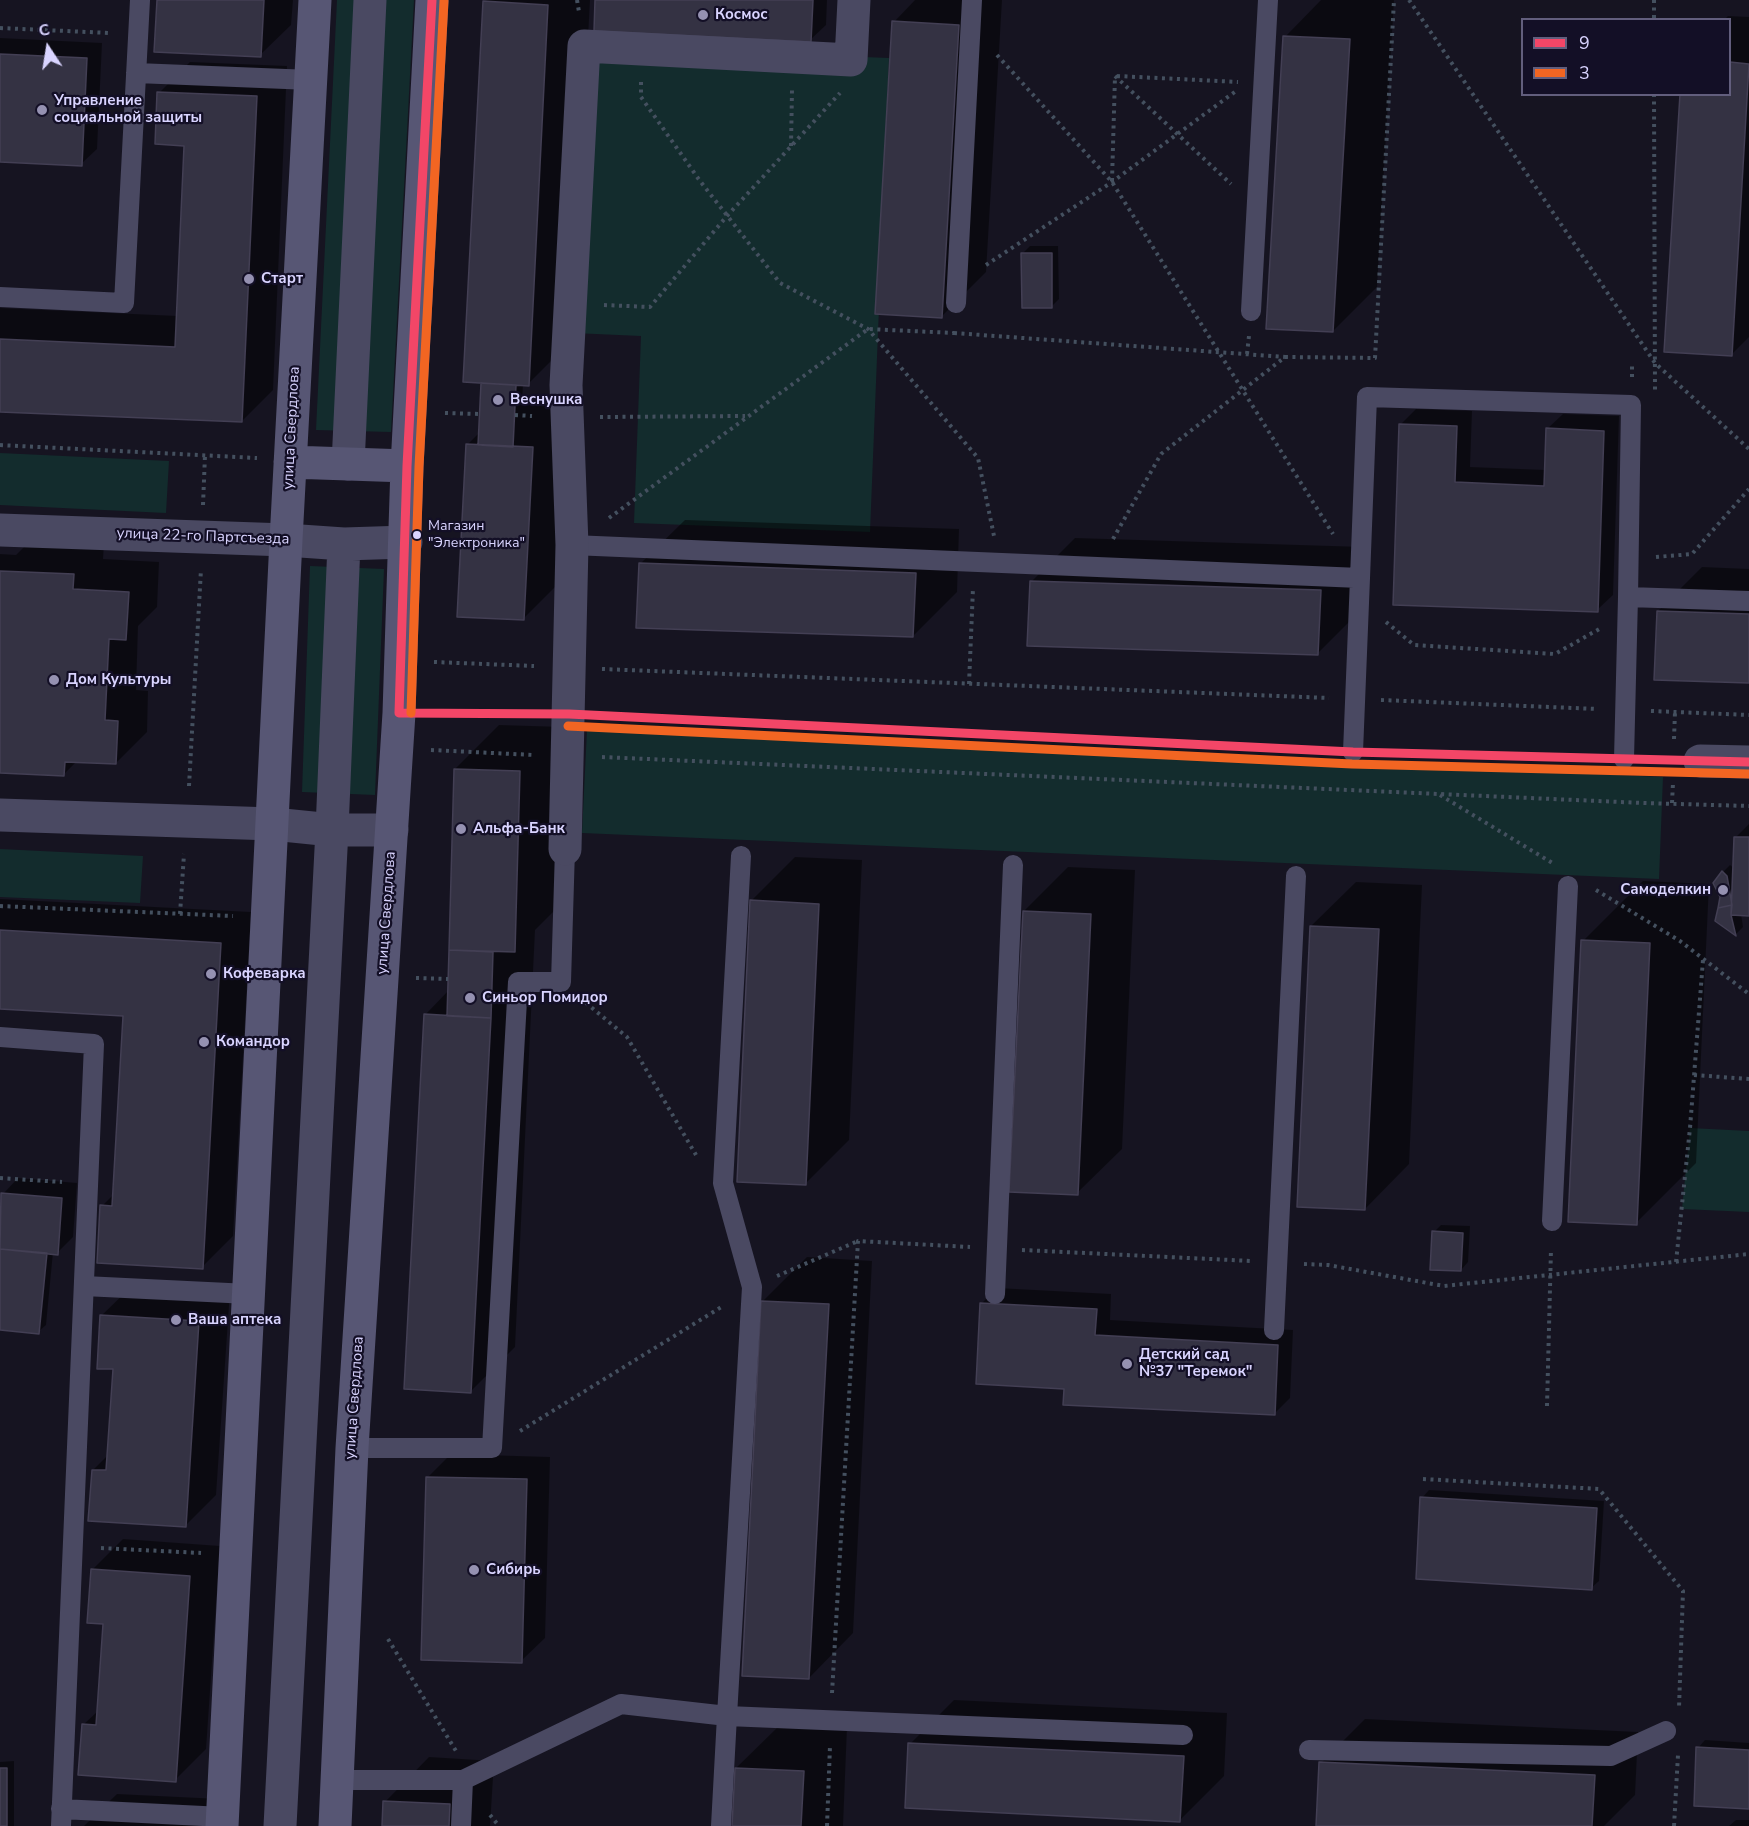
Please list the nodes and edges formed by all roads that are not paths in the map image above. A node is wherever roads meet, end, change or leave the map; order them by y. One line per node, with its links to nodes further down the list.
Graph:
1 (140, 0): 8 (lane)
2 (315, 0): 9 (street, улица Свердлова)
3 (370, 0): 14 (street)
4 (432, 0): 15 (street, улица Свердлова)
5 (854, 0): 20 (street)
6 (972, 0): 10 (lane)
7 (1268, 0): 12 (lane)
8 (136, 73): 9 (lane); 11 (lane)
9 (311, 80): 13 (street, улица Свердлова)
10 (956, 294)
11 (0, 297)
12 (1251, 311)
13 (290, 462): 14 (street); 17 (street, улица Свердлова)
14 (348, 464): 15 (street)
15 (407, 466): 18 (street, улица Свердлова)
16 (0, 530): 17 (street, улица 22-го Партсъезда)
17 (286, 540): 19 (street, улица 22-го Партсъезда); 29 (street, улица Свердлова)
18 (406, 542): 19 (street, улица 22-го Партсъезда); 31 (street, улица Свердлова)
19 (344, 544): 30 (street)
20 (572, 545): 21 (lane); 32 (street)
21 (1360, 578): 23 (lane); 24 (lane)
22 (1749, 601): 23 (lane)
23 (1628, 605): 25 (lane)
24 (1353, 752)
25 (1624, 759)
26 (1700, 761): 27 (street)
27 (1749, 762)
28 (0, 814): 29 (street)
29 (273, 824): 30 (street); 40 (street, улица Свердлова)
30 (332, 830): 31 (street); 52 (street)
31 (392, 830): 43 (street, улица Свердлова)
32 (565, 849): 43 (lane)
33 (741, 856): 44 (lane)
34 (1013, 865): 41 (lane)
35 (1296, 876): 42 (lane)
36 (1568, 886): 38 (lane)
37 (0, 1037): 39 (lane)
38 (1552, 1221)
39 (84, 1286): 40 (lane); 50 (lane)
40 (249, 1294): 51 (street, улица Свердлова)
41 (995, 1294)
42 (1274, 1330)
43 (352, 1448): 48 (street, улица Свердлова)
44 (727, 1716): 45 (lane); 49 (lane); 55 (lane)
45 (1183, 1735)
46 (1672, 1737): 47 (lane)
47 (1309, 1750)
48 (337, 1780): 49 (lane); 53 (street, улица Свердлова)
49 (463, 1780): 54 (lane)
50 (61, 1818): 51 (lane)
51 (222, 1822)
52 (280, 1826)
53 (334, 1826)
54 (461, 1826)
55 (721, 1826)

